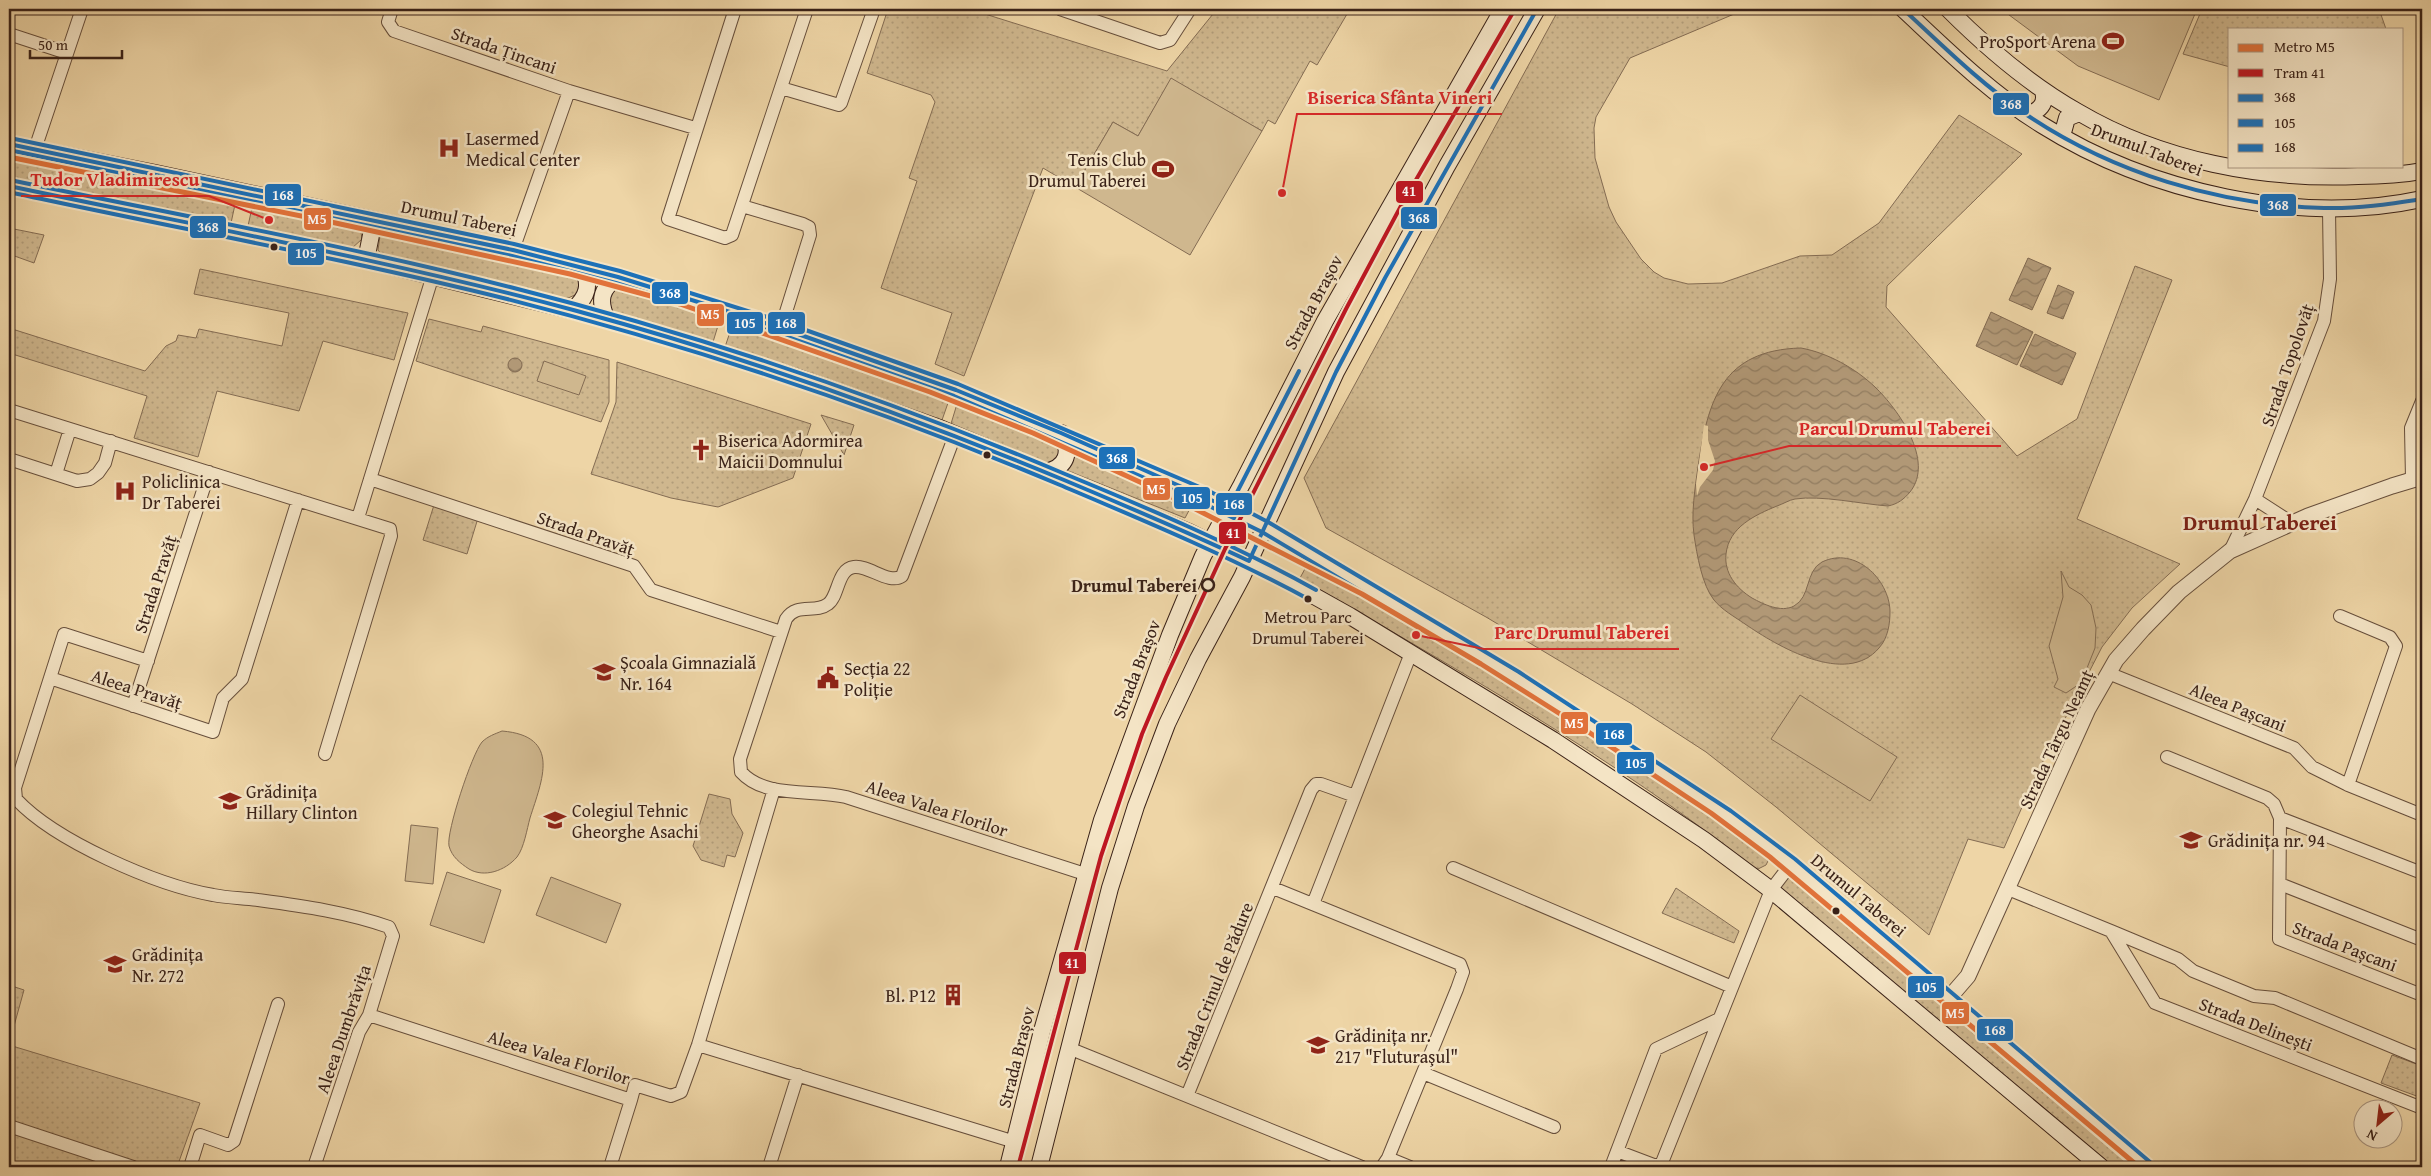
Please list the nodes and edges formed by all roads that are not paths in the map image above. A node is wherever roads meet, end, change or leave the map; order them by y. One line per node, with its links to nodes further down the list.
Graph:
1 (82, 9): 13 (street)
2 (392, 9): 16 (street, Strada Țincani)
3 (735, 9): 19 (street)
4 (807, 9): 14 (street)
5 (874, 9): 14 (street)
6 (1060, 9): 7 (street)
7 (1190, 9)
8 (1503, 9): 53 (main road, Strada Brașov)
9 (1537, 9): 56 (main road)
10 (1903, 9): 18 (main road, Drumul Taberei)
11 (1948, 9): 15 (main road, Drumul Taberei)
12 (9, 34): 13 (street)
13 (67, 53): 22 (street)
14 (781, 88): 28 (street)
15 (2043, 90): 17 (main road, Drumul Taberei); 18 (main road)
16 (569, 92): 19 (street, Strada Țincani); 31 (street, Strada Țincani)
17 (2079, 113): 20 (main road); 23 (main road, Drumul Taberei)
18 (2027, 115): 20 (main road, Drumul Taberei)
19 (695, 128): 28 (street)
20 (2062, 136): 29 (main road, Drumul Taberei)
21 (9, 144): 22 (main road, Drumul Taberei)
22 (35, 149): 30 (main road, Drumul Taberei)
23 (2228, 166)
24 (2238, 168): 25 (main road, Drumul Taberei)
25 (2420, 175)
26 (9, 186): 32 (main road)
27 (2421, 197): 29 (main road, Drumul Taberei)
28 (742, 206): 38 (street)
29 (2329, 209): 51 (street, Strada Topolovăț)
30 (374, 220): 31 (main road, Drumul Taberei); 32 (main road)
31 (513, 250): 33 (main road, Drumul Taberei)
32 (366, 260): 34 (main road)
33 (582, 267): 35 (main road, Drumul Taberei); 36 (main road)
34 (433, 275): 36 (main road); 50 (street)
35 (618, 277): 37 (main road); 38 (main road, Drumul Taberei)
36 (573, 310): 37 (main road)
37 (607, 319): 43 (main road)
38 (781, 328): 42 (main road, Drumul Taberei)
39 (2422, 401): 49 (street)
40 (9, 410): 41 (street)
41 (70, 429): 44 (street); 48 (street)
42 (1061, 433): 47 (main road); 53 (main road, Drumul Taberei)
43 (955, 435): 47 (main road); 61 (street)
44 (112, 442): 46 (street); 48 (street)
45 (9, 459): 48 (street)
46 (209, 472): 52 (street); 63 (street, Strada Pravăț)
47 (1046, 472): 57 (main road)
48 (56, 474)
49 (2417, 478): 55 (street, Strada Târgu Neamț)
50 (370, 480): 54 (street); 61 (street, Strada Pravăț)
51 (2255, 499): 55 (street); 58 (street, Strada Topolovăț)
52 (298, 500): 54 (street); 66 (street, Aleea Pravăț)
53 (1229, 508): 56 (main road, Drumul Taberei); 57 (main road, Strada Brașov)
54 (358, 518): 67 (street)
55 (2292, 523): 58 (street, Strada Târgu Neamț)
56 (1265, 527): 59 (main road); 75 (main road, Drumul Taberei)
57 (1210, 542): 59 (main road); 77 (main road, Strada Brașov)
58 (2230, 551): 64 (street, Strada Târgu Neamț)
59 (1249, 561): 62 (main road); 93 (main road)
60 (2340, 616): 70 (street)
61 (781, 632): 71 (street, Aleea Valea Florilor)
62 (1411, 653): 72 (street); 82 (main road)
63 (148, 661): 65 (street, Aleea Pravăț); 66 (street, Strada Pravăț)
64 (2108, 673): 70 (street, Aleea Pașcani); 81 (street, Strada Târgu Neamț)
65 (50, 678): 66 (street, Aleea Pravăț); 69 (street, Aleea Pravăț)
66 (133, 706)
67 (325, 754)
68 (2167, 757): 74 (street)
69 (14, 773): 90 (street, Aleea Dumbrăvița)
70 (2348, 785): 73 (street, Aleea Pașcani)
71 (774, 789): 77 (street, Aleea Valea Florilor); 92 (street, Aleea Valea Florilor)
72 (1356, 796): 80 (street, Strada Crinul de Pădure); 83 (street)
73 (2422, 815)
74 (2280, 818): 78 (street); 79 (street, Strada Pașcani)
75 (1791, 864): 82 (street); 88 (main road, Drumul Taberei)
76 (1453, 868): 86 (street)
77 (1085, 874): 102 (main road, Strada Brașov)
78 (2422, 874)
79 (2280, 884): 85 (street, Strada Pașcani); 87 (street, Strada Pașcani)
80 (1273, 888): 83 (street, Strada Crinul de Pădure); 97 (street, Strada Crinul de Pădure)
81 (2008, 889): 84 (street, Strada Delinești); 88 (street, Strada Târgu Neamț)
82 (1771, 890): 86 (street); 115 (main road)
83 (1313, 904): 95 (street, Strada Crinul de Pădure)
84 (2111, 931): 94 (street, Strada Delinești); 99 (street, Strada Delinești)
85 (2422, 940)
86 (1732, 987): 91 (street)
87 (2422, 995)
88 (1949, 998): 116 (main road, Drumul Taberei)
89 (278, 1004): 106 (street)
90 (368, 1015): 98 (street, Aleea Valea Florilor); 107 (street, Aleea Dumbrăvița)
91 (1719, 1019): 103 (street); 103 (street)
92 (698, 1045): 96 (street); 98 (street, Aleea Valea Florilor)
93 (1070, 1049): 97 (street, Strada Crinul de Pădure); 111 (main road)
94 (2422, 1059)
95 (1423, 1073): 101 (street); 104 (street, Strada Crinul de Pădure)
96 (798, 1075): 102 (street); 109 (street)
97 (1187, 1096): 112 (street, Strada Crinul de Pădure)
98 (631, 1100): 108 (street)
99 (2422, 1108)
100 (9, 1126): 105 (street)
101 (1554, 1127)
102 (1015, 1142): 110 (main road, Strada Brașov)
103 (1617, 1151): 114 (street)
104 (1385, 1163): 113 (street, Strada Crinul de Pădure)
105 (133, 1167)
106 (190, 1167)
107 (314, 1167)
108 (610, 1167)
109 (769, 1167)
110 (1008, 1167)
111 (1039, 1167)
112 (1362, 1167)
113 (1410, 1167)
114 (1611, 1167)
115 (2101, 1167)
116 (2146, 1167)

